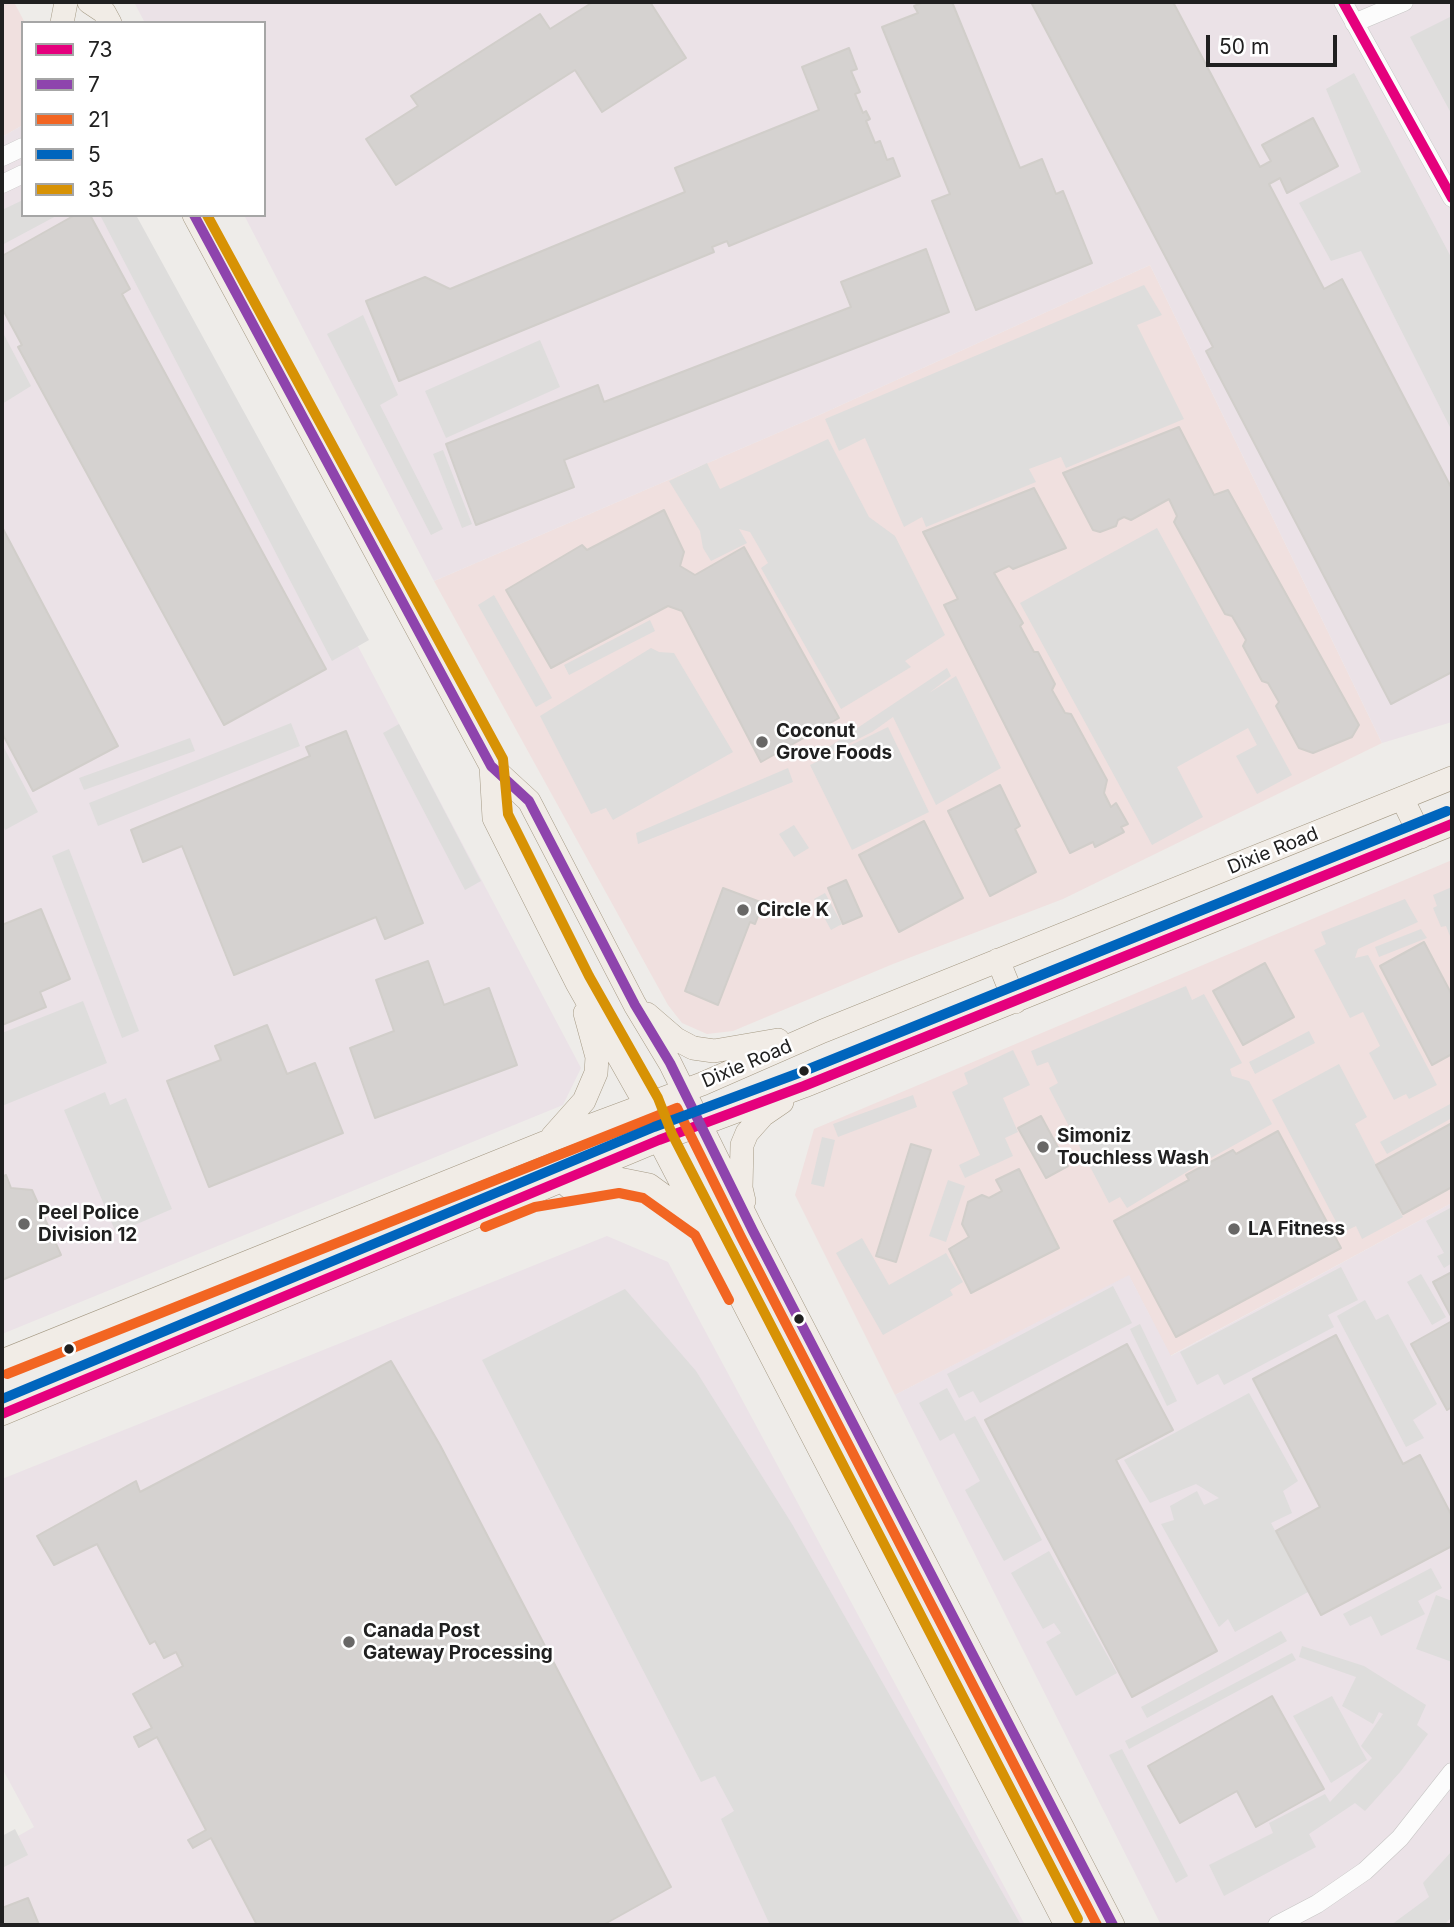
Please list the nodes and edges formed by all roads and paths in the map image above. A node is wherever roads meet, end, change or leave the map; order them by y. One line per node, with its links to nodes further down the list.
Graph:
1 (66, 2): 5 (main road)
2 (89, 2): 6 (main road)
3 (1343, 2): 7 (street)
4 (1404, 2): 7 (street)
5 (62, 21)
6 (109, 21)
7 (1354, 23): 12 (street)
8 (21, 148): 9 (street)
9 (2, 157)
10 (21, 175): 11 (street)
11 (2, 184)
12 (1452, 198)
13 (189, 217): 14 (main road)
14 (491, 766): 20 (main road); 22 (main road)
15 (1452, 778): 16 (main road, Dixie Road)
16 (1402, 798): 18 (main road); 19 (main road, Dixie Road)
17 (1452, 824): 18 (main road, Dixie Road)
18 (1421, 837): 21 (main road, Dixie Road)
19 (998, 960): 21 (main road); 23 (main road, Dixie Road)
20 (577, 983): 26 (main road); 29 (main road)
21 (1015, 1002): 24 (main road, Dixie Road)
22 (635, 1005): 23 (main road); 25 (main road)
23 (823, 1031): 25 (main road, Dixie Road)
24 (804, 1086): 27 (main road, Dixie Road); 32 (main road)
25 (684, 1090): 26 (main road, Dixie Road); 27 (main road)
26 (646, 1105): 28 (main road); 29 (main road, Dixie Road)
27 (701, 1124): 28 (main road, Dixie Road); 32 (main road)
28 (659, 1140): 30 (main road, Dixie Road); 31 (main road)
29 (549, 1141): 33 (main road, Dixie Road)
30 (531, 1193): 31 (main road); 34 (main road, Dixie Road)
31 (706, 1226): 36 (main road)
32 (753, 1231): 37 (main road)
33 (2, 1361)
34 (2, 1414)
35 (1452, 1772): 38 (street)
36 (1066, 1925)
37 (1113, 1925)
38 (1277, 1925)

